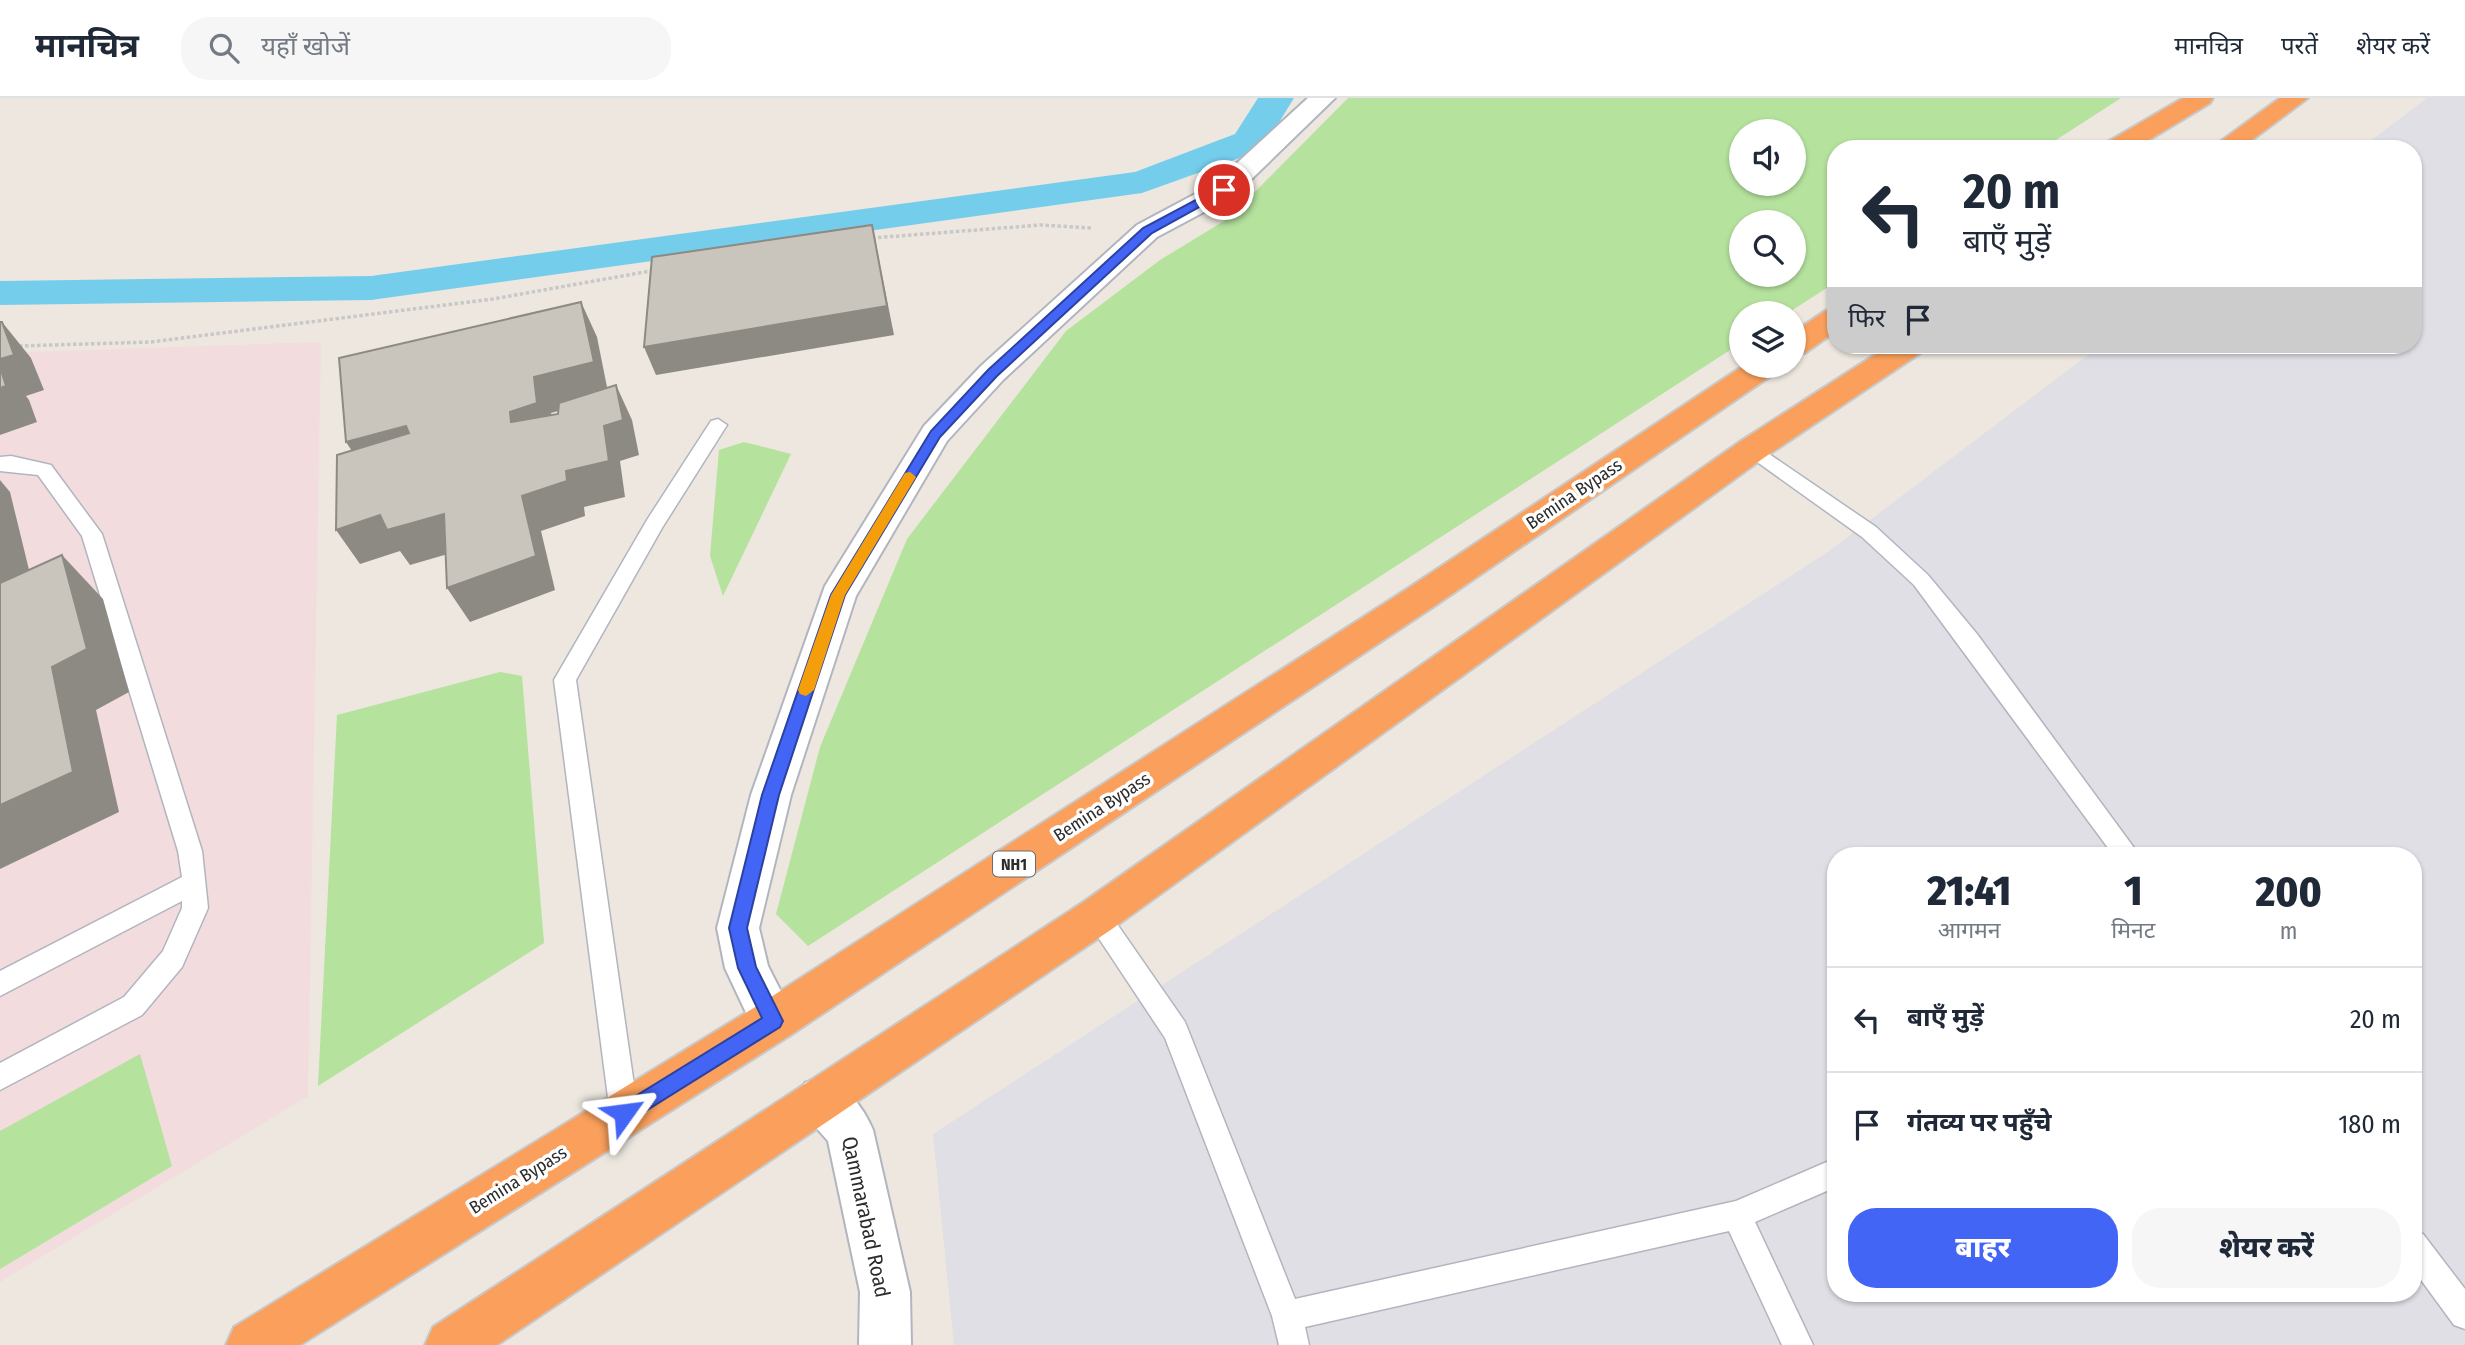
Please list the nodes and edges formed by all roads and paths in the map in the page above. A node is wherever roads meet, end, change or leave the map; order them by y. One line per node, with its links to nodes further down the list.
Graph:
1 (1323, 98): 6 (street)
2 (2201, 98): 4 (highway)
3 (2295, 98): 5 (highway)
4 (2130, 140)
5 (2236, 140)
6 (1147, 231): 7 (path); 21 (street)
7 (859, 240)
8 (668, 268): 11 (path)
9 (1827, 323): 10 (highway)
10 (1806, 338)
11 (12, 347)
12 (1896, 354): 15 (highway)
13 (1746, 378): 21 (highway, Bemina Bypass / NH1)
14 (718, 425): 24 (lane)
15 (1752, 449): 17 (lane); 19 (highway)
16 (0, 464): 18 (lane)
17 (2121, 847)
18 (195, 882): 20 (lane); 22 (lane)
19 (1097, 916): 23 (highway); 29 (lane)
20 (0, 984)
21 (774, 1021): 24 (highway, Bemina Bypass / NH1)
22 (0, 1077)
23 (822, 1099): 31 (highway); 32 (street, Qammarabad Road)
24 (624, 1113): 30 (highway, Bemina Bypass / NH1)
25 (1827, 1176): 26 (lane)
26 (1737, 1215): 29 (lane); 34 (lane)
27 (2422, 1256): 28 (lane)
28 (2465, 1314)
29 (1287, 1316): 33 (lane)
30 (253, 1345)
31 (452, 1345)
32 (885, 1345)
33 (1294, 1345)
34 (1798, 1345)

